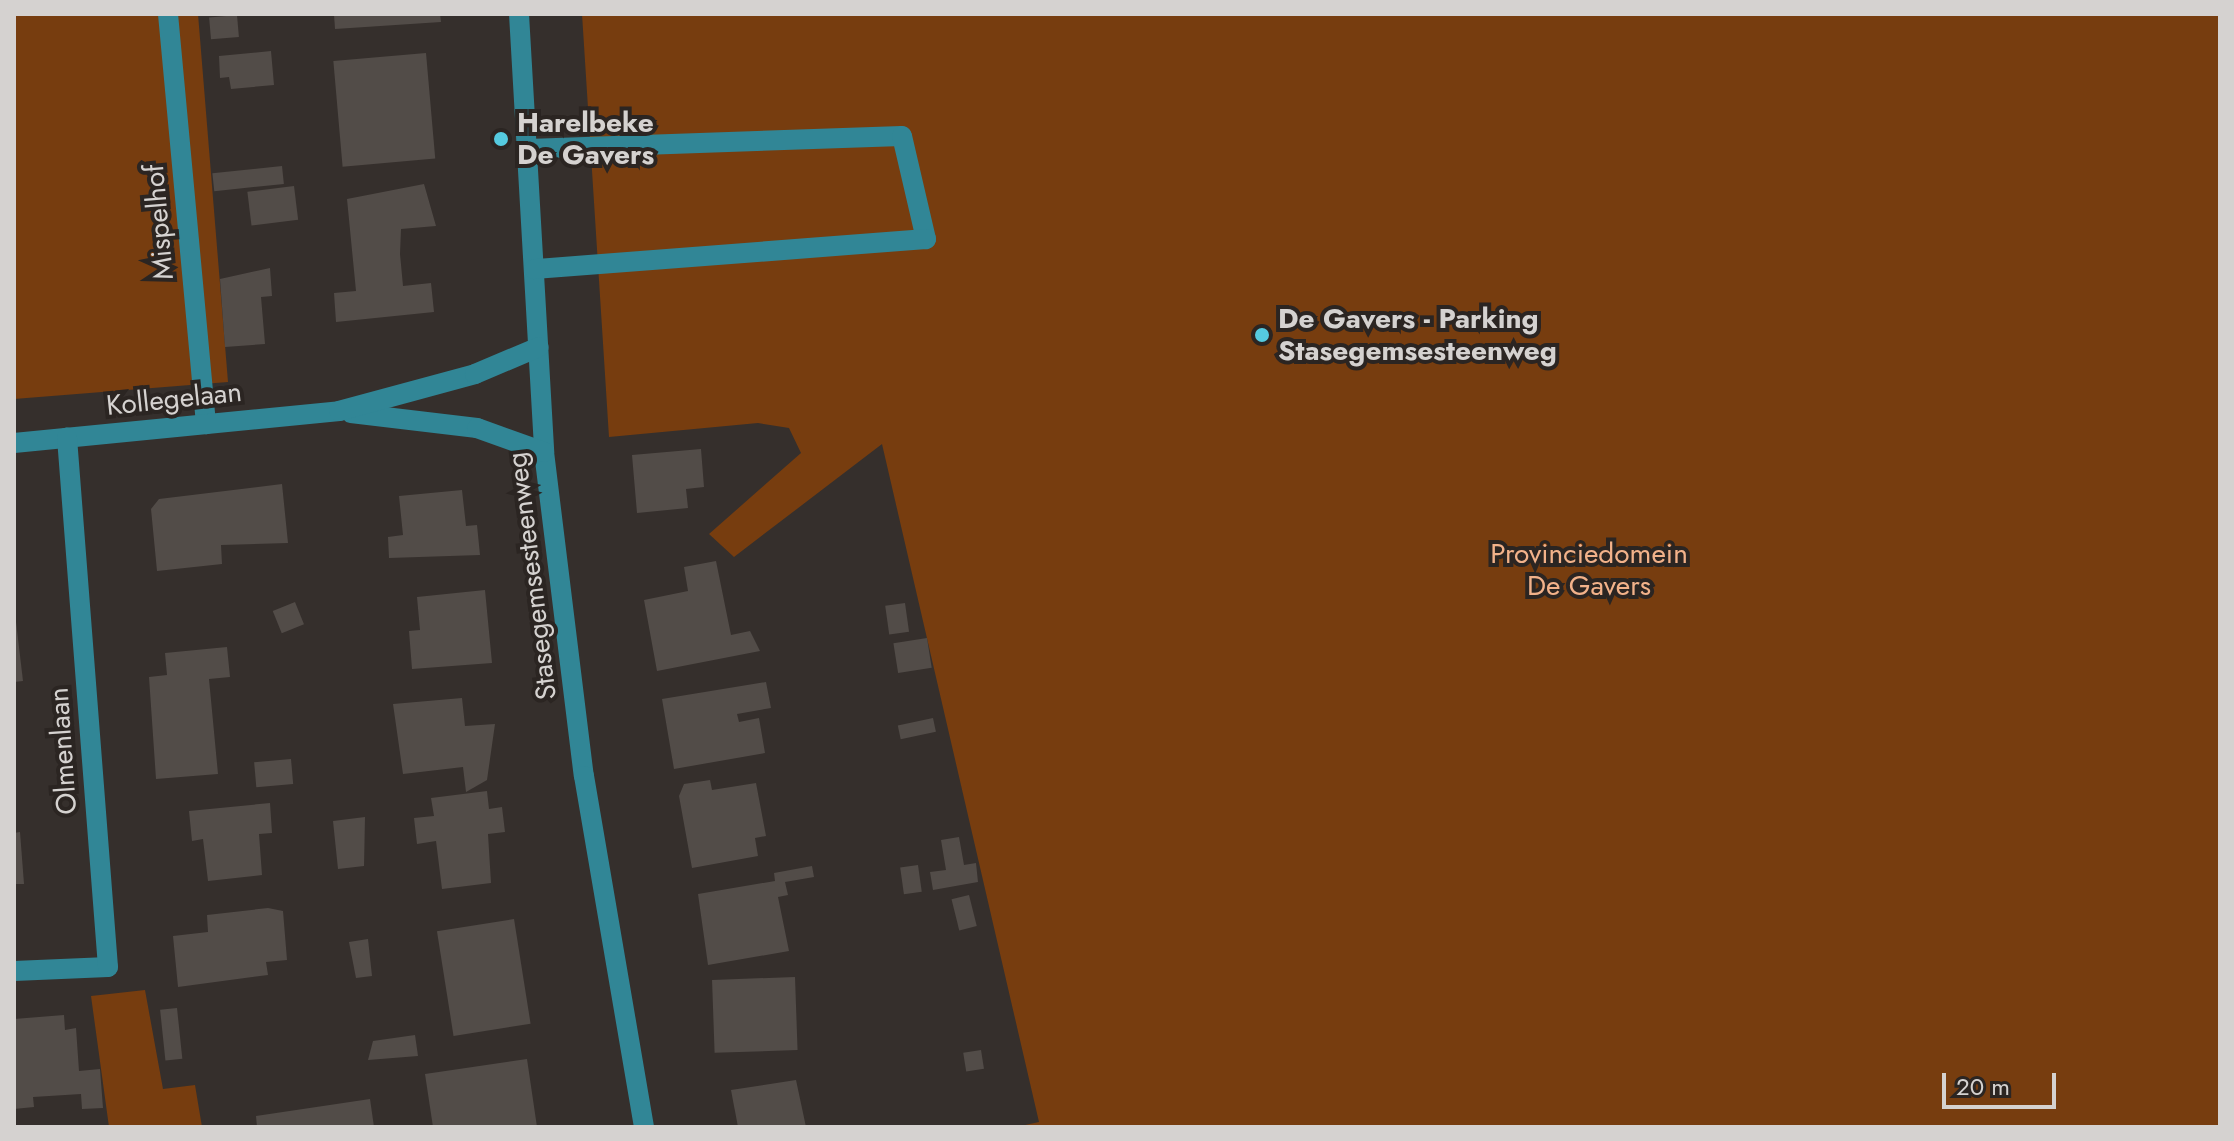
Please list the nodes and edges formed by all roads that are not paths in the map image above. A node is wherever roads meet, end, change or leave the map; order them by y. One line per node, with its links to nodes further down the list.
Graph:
1 (168, 14): 7 (street, Mispelhof)
2 (519, 14): 3 (street, Stasegemsesteenweg)
3 (528, 149): 4 (street, Stasegemsesteenweg); 4 (street)
4 (534, 269): 5 (street, Stasegemsesteenweg)
5 (539, 347): 6 (street, Kollegelaan); 10 (street, Stasegemsesteenweg)
6 (339, 411): 7 (street, Kollegelaan); 10 (street, Kollegelaan)
7 (206, 424): 8 (street, Kollegelaan)
8 (67, 438): 9 (street, Kollegelaan); 11 (street, Olmenlaan)
9 (14, 443)
10 (544, 452): 12 (street, Stasegemsesteenweg)
11 (14, 971)
12 (644, 1127)

